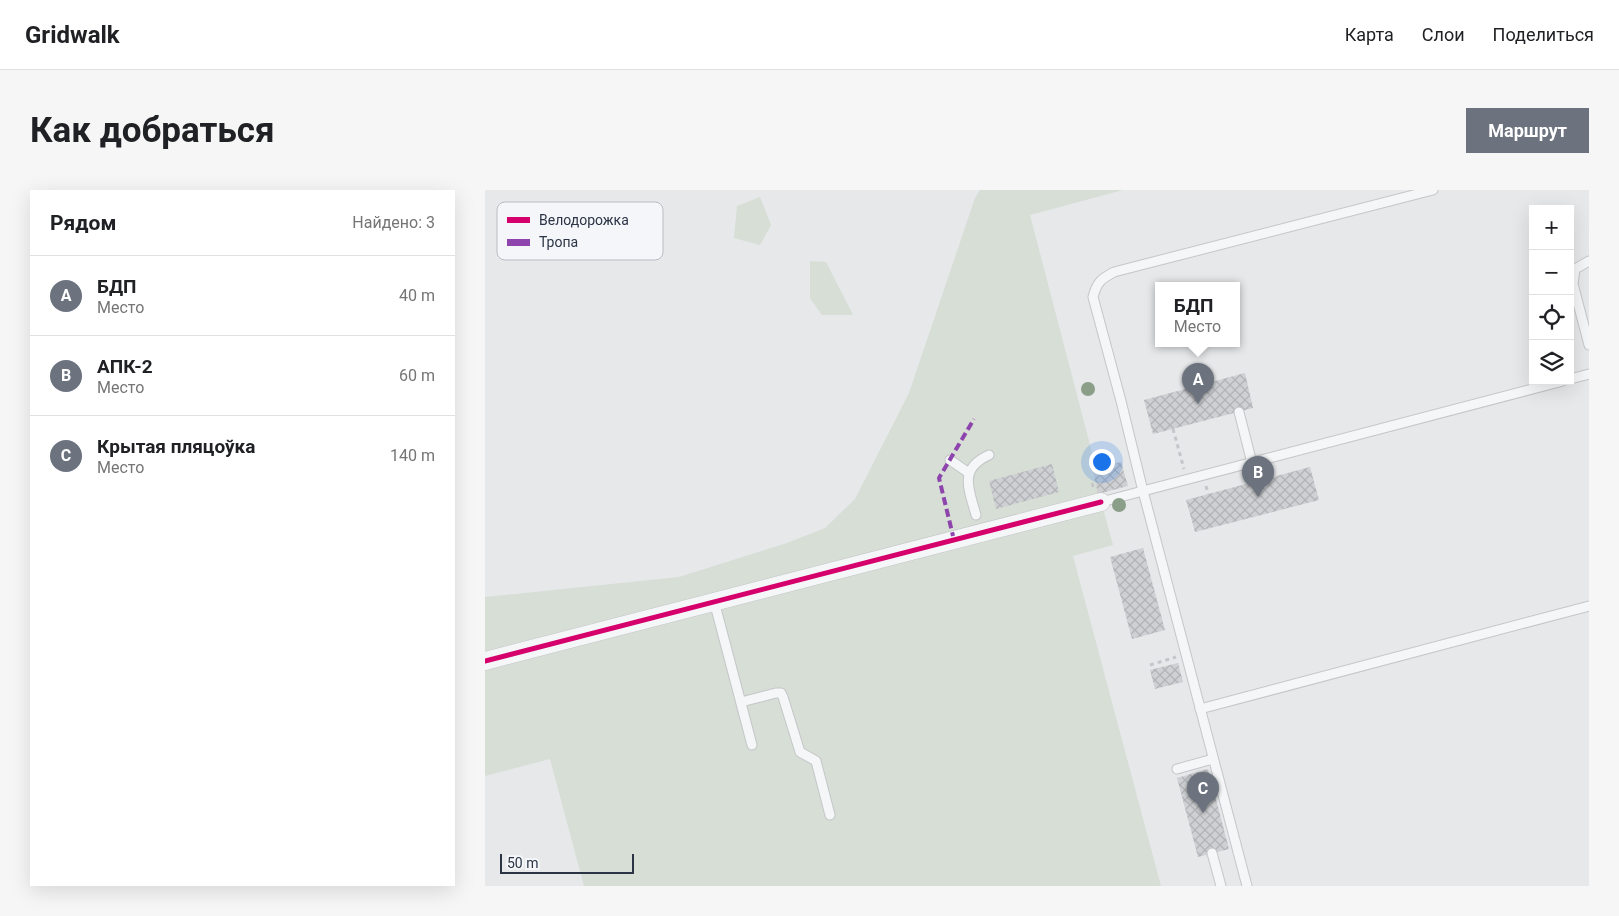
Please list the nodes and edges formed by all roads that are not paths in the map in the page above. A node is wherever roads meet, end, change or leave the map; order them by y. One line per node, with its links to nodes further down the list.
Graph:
1 (1433, 190): 12 (lane)
2 (1589, 261): 3 (lane)
3 (1589, 345)
4 (1589, 374): 5 (lane)
5 (1574, 378)
6 (1548, 385): 10 (lane)
7 (1239, 412): 10 (lane)
8 (989, 456): 11 (lane)
9 (949, 460): 11 (lane)
10 (1252, 462): 12 (lane)
11 (969, 473): 14 (lane)
12 (1143, 491): 13 (lane); 19 (lane)
13 (1101, 502): 15 (street)
14 (975, 515)
15 (714, 601): 17 (street); 18 (lane)
16 (1589, 606): 19 (lane)
17 (485, 661)
18 (741, 702): 20 (lane); 23 (lane)
19 (1200, 709): 21 (lane)
20 (753, 745)
21 (1213, 759): 22 (lane); 25 (lane)
22 (1177, 769)
23 (830, 815)
24 (1212, 853): 26 (lane)
25 (1244, 885)
26 (1221, 886)

